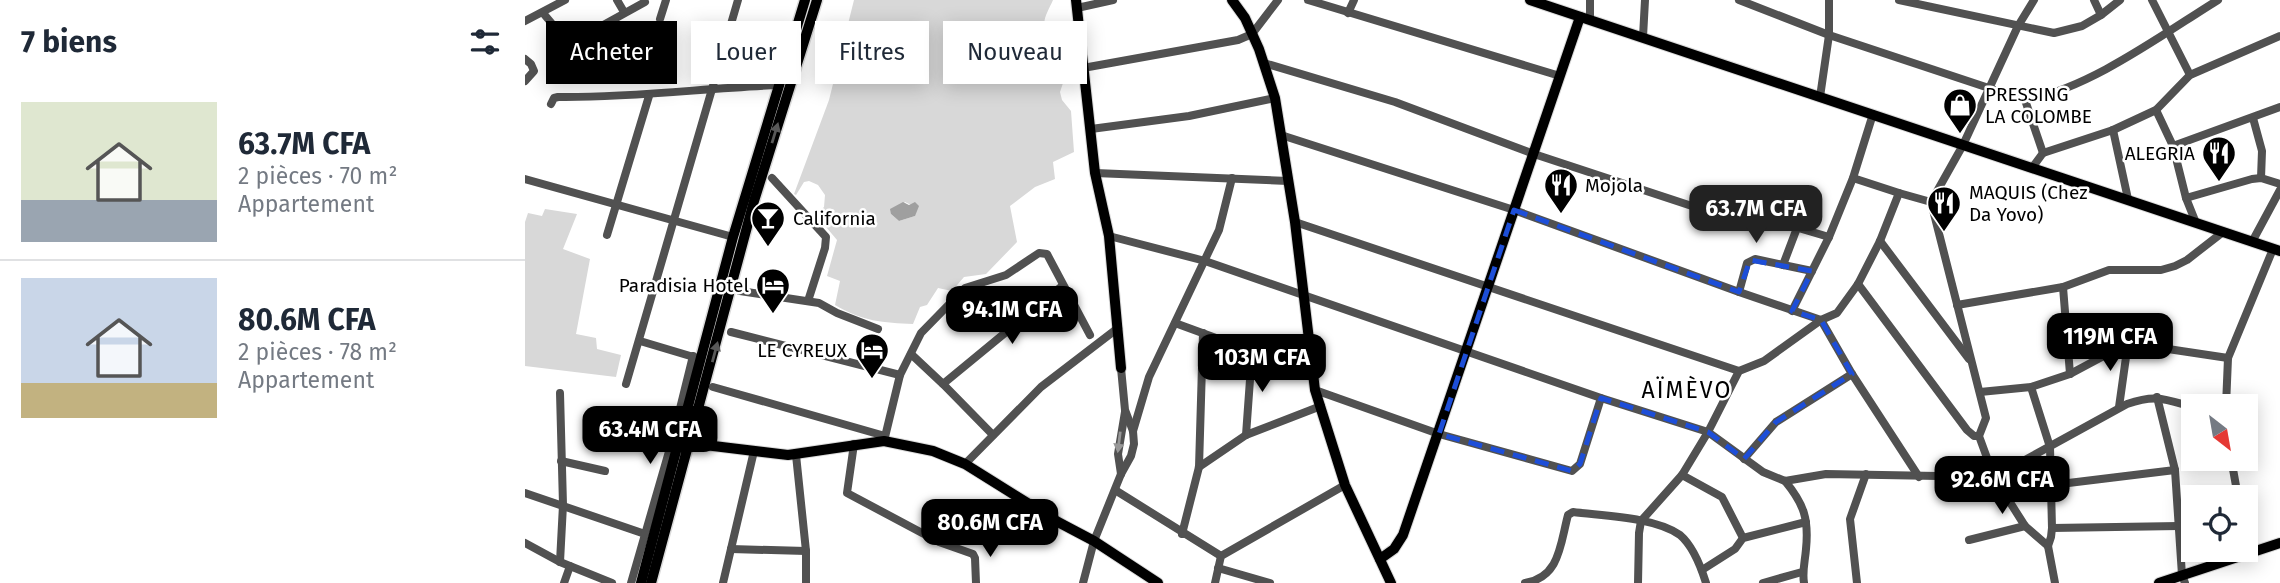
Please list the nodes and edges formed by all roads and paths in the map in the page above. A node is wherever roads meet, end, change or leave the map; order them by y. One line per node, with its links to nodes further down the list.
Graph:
1 (565, 0): 27 (street)
2 (617, 0): 26 (street)
3 (666, 0): 31 (street)
4 (738, 0): 47 (street)
5 (805, 0): 46 (highway)
6 (817, 0): 150 (highway, one-way to 6)
7 (1113, 0): 24 (street)
8 (1232, 0): 35 (main road)
9 (1278, 0): 35 (street)
10 (1308, 0): 28 (street)
11 (1354, 0): 28 (street)
12 (1530, 0): 25 (main road)
13 (1590, 0): 30 (street)
14 (1645, 0): 37 (street)
15 (1739, 0): 36 (street)
16 (1829, 0): 36 (street)
17 (1899, 0): 33 (street)
18 (2034, 0): 33 (street)
19 (2094, 0): 29 (street)
20 (2120, 0): 29 (street)
21 (2152, 0): 34 (street)
22 (2218, 0): 34 (street)
23 (645, 2): 26 (street)
24 (1077, 4)
25 (1555, 4): 30 (main road)
26 (624, 12): 27 (street)
27 (543, 13): 32 (street)
28 (1348, 13): 43 (street)
29 (2101, 15): 33 (street)
30 (1585, 18): 37 (main road); 43 (main road)
31 (660, 19)
32 (525, 21)
33 (2018, 26): 48 (street)
34 (2166, 32): 42 (street); 52 (street)
35 (1252, 34): 40 (main road); 41 (street)
36 (1829, 35): 48 (street); 50 (street)
37 (1643, 37): 50 (main road)
38 (2279, 40): 42 (street)
39 (525, 59): 44 (street)
40 (1264, 63): 51 (main road); 64 (street)
41 (1087, 67)
42 (2190, 75): 55 (street)
43 (1560, 76): 64 (main road)
44 (525, 81)
45 (1085, 84): 58 (main road)
46 (779, 85): 47 (street); 90 (highway)
47 (711, 88): 49 (street); 83 (street)
48 (1989, 88): 52 (street); 61 (street)
49 (649, 96): 53 (street); 80 (street)
50 (1821, 97): 56 (main road)
51 (1275, 98): 58 (street); 60 (main road)
52 (2025, 100): 63 (street)
53 (551, 104)
54 (2280, 107): 57 (street)
55 (2157, 110): 59 (street); 62 (street)
56 (1873, 114): 61 (main road); 70 (street)
57 (2253, 118): 62 (street); 71 (street)
58 (1091, 129): 66 (main road)
59 (2113, 130): 63 (street); 77 (street)
60 (1281, 135): 72 (main road); 81 (street)
61 (1963, 145): 65 (main road); 79 (street)
62 (2173, 146): 76 (street)
63 (2043, 153): 65 (street)
64 (1534, 154): 81 (main road); 82 (street)
65 (2032, 168): 77 (main road)
66 (1095, 173): 69 (street); 89 (main road)
67 (525, 178): 80 (street)
68 (772, 178): 105 (street)
69 (1233, 178): 72 (street); 95 (street)
70 (1853, 178): 75 (street); 91 (street)
71 (2261, 178): 73 (street); 76 (street)
72 (1288, 181): 84 (main road)
73 (2280, 184)
74 (2280, 190): 93 (street)
75 (1899, 193): 79 (street); 92 (street)
76 (2186, 198): 85 (street)
77 (2128, 199): 85 (main road)
78 (1711, 202): 86 (street)
79 (1931, 202): 106 (street)
80 (617, 204): 83 (street); 88 (street)
81 (1514, 210): 100 (main road); 103 (street)
82 (1707, 211)
83 (675, 219): 90 (street); 115 (street)
84 (1295, 222): 100 (street); 104 (main road)
85 (2196, 223): 87 (main road)
86 (1797, 228): 91 (street); 96 (street)
87 (2223, 232): 93 (main road); 101 (street)
88 (607, 235)
89 (1109, 236): 95 (street); 110 (main road)
90 (733, 237): 120 (highway)
91 (1829, 237): 97 (street)
92 (1880, 241): 98 (street); 122 (street)
93 (2252, 242): 94 (main road)
94 (2276, 250): 121 (street)
95 (1205, 261): 104 (street); 109 (street)
96 (1783, 265): 97 (street); 103 (street)
97 (1812, 271): 107 (street)
98 (1857, 284): 108 (street); 148 (street)
99 (1062, 286): 114 (street); 119 (street); 130 (street)
100 (1489, 287): 118 (main road); 124 (street)
101 (2063, 287): 106 (street); 127 (street)
102 (740, 291): 105 (street)
103 (1739, 292): 107 (street)
104 (1305, 297): 118 (street); 125 (main road)
105 (808, 300): 111 (street)
106 (1957, 305): 122 (street)
107 (1792, 311): 108 (street)
108 (1821, 320): 124 (street); 126 (street)
109 (1174, 323): 113 (street); 143 (street)
110 (1118, 328): 123 (main road); 146 (street)
111 (878, 329)
112 (730, 332): 128 (street)
113 (1203, 333): 117 (street); 158 (street)
114 (1090, 335)
115 (640, 341): 120 (street); 129 (street)
116 (2128, 342): 121 (street); 127 (street); 141 (street)
117 (1252, 352): 125 (street); 147 (street)
118 (1467, 352): 138 (street); 145 (main road)
119 (911, 354): 128 (street); 130 (street)
120 (697, 358): 150 (highway)
121 (2228, 358): 136 (street)
122 (1971, 362): 134 (street)
123 (1121, 368): 142 (street)
124 (1739, 371): 144 (street)
125 (1312, 373): 133 (main road)
126 (1852, 374): 155 (street); 164 (street)
127 (2070, 374): 132 (street)
128 (900, 375): 149 (street)
129 (626, 384)
130 (943, 384): 146 (street)
131 (713, 387): 149 (street)
132 (2031, 387): 134 (street); 152 (street)
133 (1315, 390): 140 (main road); 145 (street)
134 (1980, 392): 148 (street)
135 (560, 393): 156 (street)
136 (2227, 394)
137 (2157, 397): 139 (street); 141 (street); 159 (street)
138 (1601, 398): 144 (street); 145 (street)
139 (2181, 404)
140 (1321, 406): 147 (street); 167 (main road)
141 (2119, 407): 152 (street)
142 (1125, 410): 143 (street); 161 (street, one-way to 161)
143 (1133, 430): 161 (street)
144 (1708, 432): 155 (street); 163 (street)
145 (1439, 434): 189 (main road)
146 (993, 435): 157 (street)
147 (1245, 435): 158 (street)
148 (1979, 436): 165 (street)
149 (885, 439): 151 (main road); 157 (main road)
150 (681, 442): 153 (main road); 177 (street); 201 (highway); 202 (highway)
151 (854, 444): 154 (main road); 205 (street)
152 (2050, 447): 165 (street); 168 (street)
153 (754, 451): 154 (main road); 185 (street)
154 (796, 455): 187 (street)
155 (1744, 459): 166 (street)
156 (561, 461): 160 (street); 171 (street)
157 (965, 464): 181 (main road)
158 (1199, 467): 178 (street)
159 (2175, 470): 168 (street); 175 (street)
160 (605, 471)
161 (1121, 474): 169 (street)
162 (1866, 474): 164 (street); 166 (street); 216 (street)
163 (1682, 475): 172 (street); 179 (street)
164 (1919, 477): 165 (street)
165 (1994, 477): 174 (street)
166 (1785, 481): 173 (street)
167 (1345, 485): 188 (street); 189 (main road)
168 (2052, 485): 176 (street)
169 (1115, 490): 178 (street); 181 (street)
170 (525, 493): 171 (street)
171 (563, 505): 177 (street); 190 (street)
172 (1641, 521): 194 (street); 197 (street); 212 (street)
173 (1806, 522): 179 (street); 195 (street)
174 (2025, 526): 180 (street); 184 (street)
175 (2179, 526): 176 (street); 196 (street)
176 (2052, 528): 184 (street)
177 (645, 534): 200 (street)
178 (1182, 534): 188 (street)
179 (1743, 538): 194 (street)
180 (1969, 540)
181 (1094, 541): 206 (street); 207 (main road)
182 (525, 543): 190 (street)
183 (2280, 543): 186 (main road)
184 (2047, 546): 217 (street)
185 (731, 549): 187 (street); 203 (street)
186 (2258, 550)
187 (806, 551): 204 (street)
188 (1221, 556): 193 (street)
189 (1380, 559): 210 (main road)
190 (560, 562): 192 (street)
191 (2227, 562): 196 (main road)
192 (570, 566): 198 (street); 199 (street)
193 (1218, 568): 208 (street); 209 (street)
194 (1702, 570): 213 (street)
195 (1802, 572): 214 (street); 215 (street)
196 (2184, 579): 218 (main road)
197 (1548, 580): 211 (street)
198 (563, 583)
199 (612, 583)
200 (631, 583)
201 (641, 583)
202 (651, 583)
203 (723, 583)
204 (807, 583)
205 (976, 583)
206 (1083, 583)
207 (1158, 583)
208 (1215, 583)
209 (1270, 583)
210 (1391, 583)
211 (1525, 583)
212 (1638, 583)
213 (1706, 583)
214 (1763, 583)
215 (1804, 583)
216 (1857, 583)
217 (2055, 583)
218 (2159, 583)

